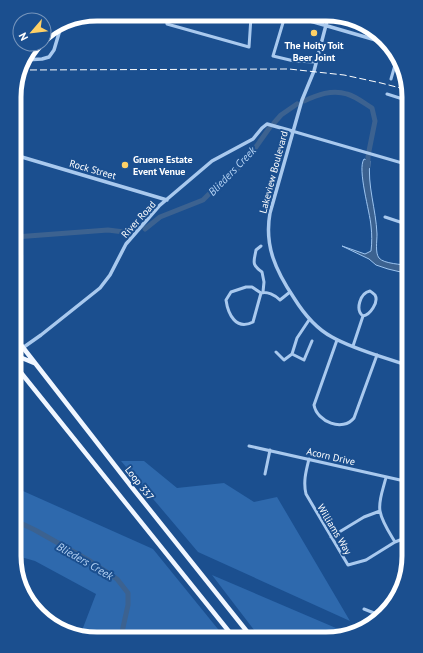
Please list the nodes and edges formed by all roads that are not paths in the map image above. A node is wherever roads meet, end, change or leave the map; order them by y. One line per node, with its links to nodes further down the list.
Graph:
1 (166, 21): 2 (street)
2 (251, 21)
3 (284, 21): 10 (street)
4 (311, 21): 6 (street)
5 (328, 21): 6 (street, Lakeview Boulevard)
6 (326, 25): 8 (street); 10 (street, Lakeview Boulevard)
7 (60, 31): 9 (street)
8 (376, 40)
9 (31, 60)
10 (315, 62): 15 (street, Lakeview Boulevard)
11 (395, 65): 12 (street)
12 (391, 79)
13 (387, 94): 14 (street)
14 (402, 99)
15 (292, 131): 17 (street); 18 (street, River Road); 23 (street, Lakeview Boulevard)
16 (21, 157): 18 (street, Rock Street)
17 (402, 163)
18 (167, 200): 30 (street, River Road)
19 (385, 217): 20 (street)
20 (402, 223)
21 (261, 246): 22 (street)
22 (262, 292): 22 (street); 23 (street)
23 (290, 292): 25 (street, Lakeview Boulevard)
24 (363, 316): 24 (street); 29 (street)
25 (309, 320): 26 (street, Lakeview Boulevard); 32 (street)
26 (337, 340): 29 (street, Lakeview Boulevard); 33 (street)
27 (312, 341): 32 (street)
28 (21, 345): 30 (main road, Loop 337)
29 (353, 346): 33 (street, Lakeview Boulevard)
30 (23, 348): 36 (main road, Loop 337)
31 (276, 352): 32 (street)
32 (292, 354)
33 (377, 355): 35 (street, Lakeview Boulevard)
34 (21, 358): 36 (main road)
35 (402, 364)
36 (37, 365): 51 (main road, Loop 337)
37 (21, 373): 50 (main road)
38 (249, 446): 39 (street, Acorn Drive)
39 (270, 450): 40 (street, Acorn Drive); 41 (street)
40 (309, 459): 42 (street, Acorn Drive); 45 (street, Williams Way)
41 (265, 474)
42 (386, 477): 43 (street, Acorn Drive); 44 (street)
43 (402, 480)
44 (380, 511): 45 (street); 47 (street)
45 (331, 537): 47 (street, Williams Way)
46 (402, 540): 47 (street, Williams Way)
47 (395, 542)
48 (364, 609): 49 (street)
49 (375, 614)
50 (229, 632)
51 (247, 632)

